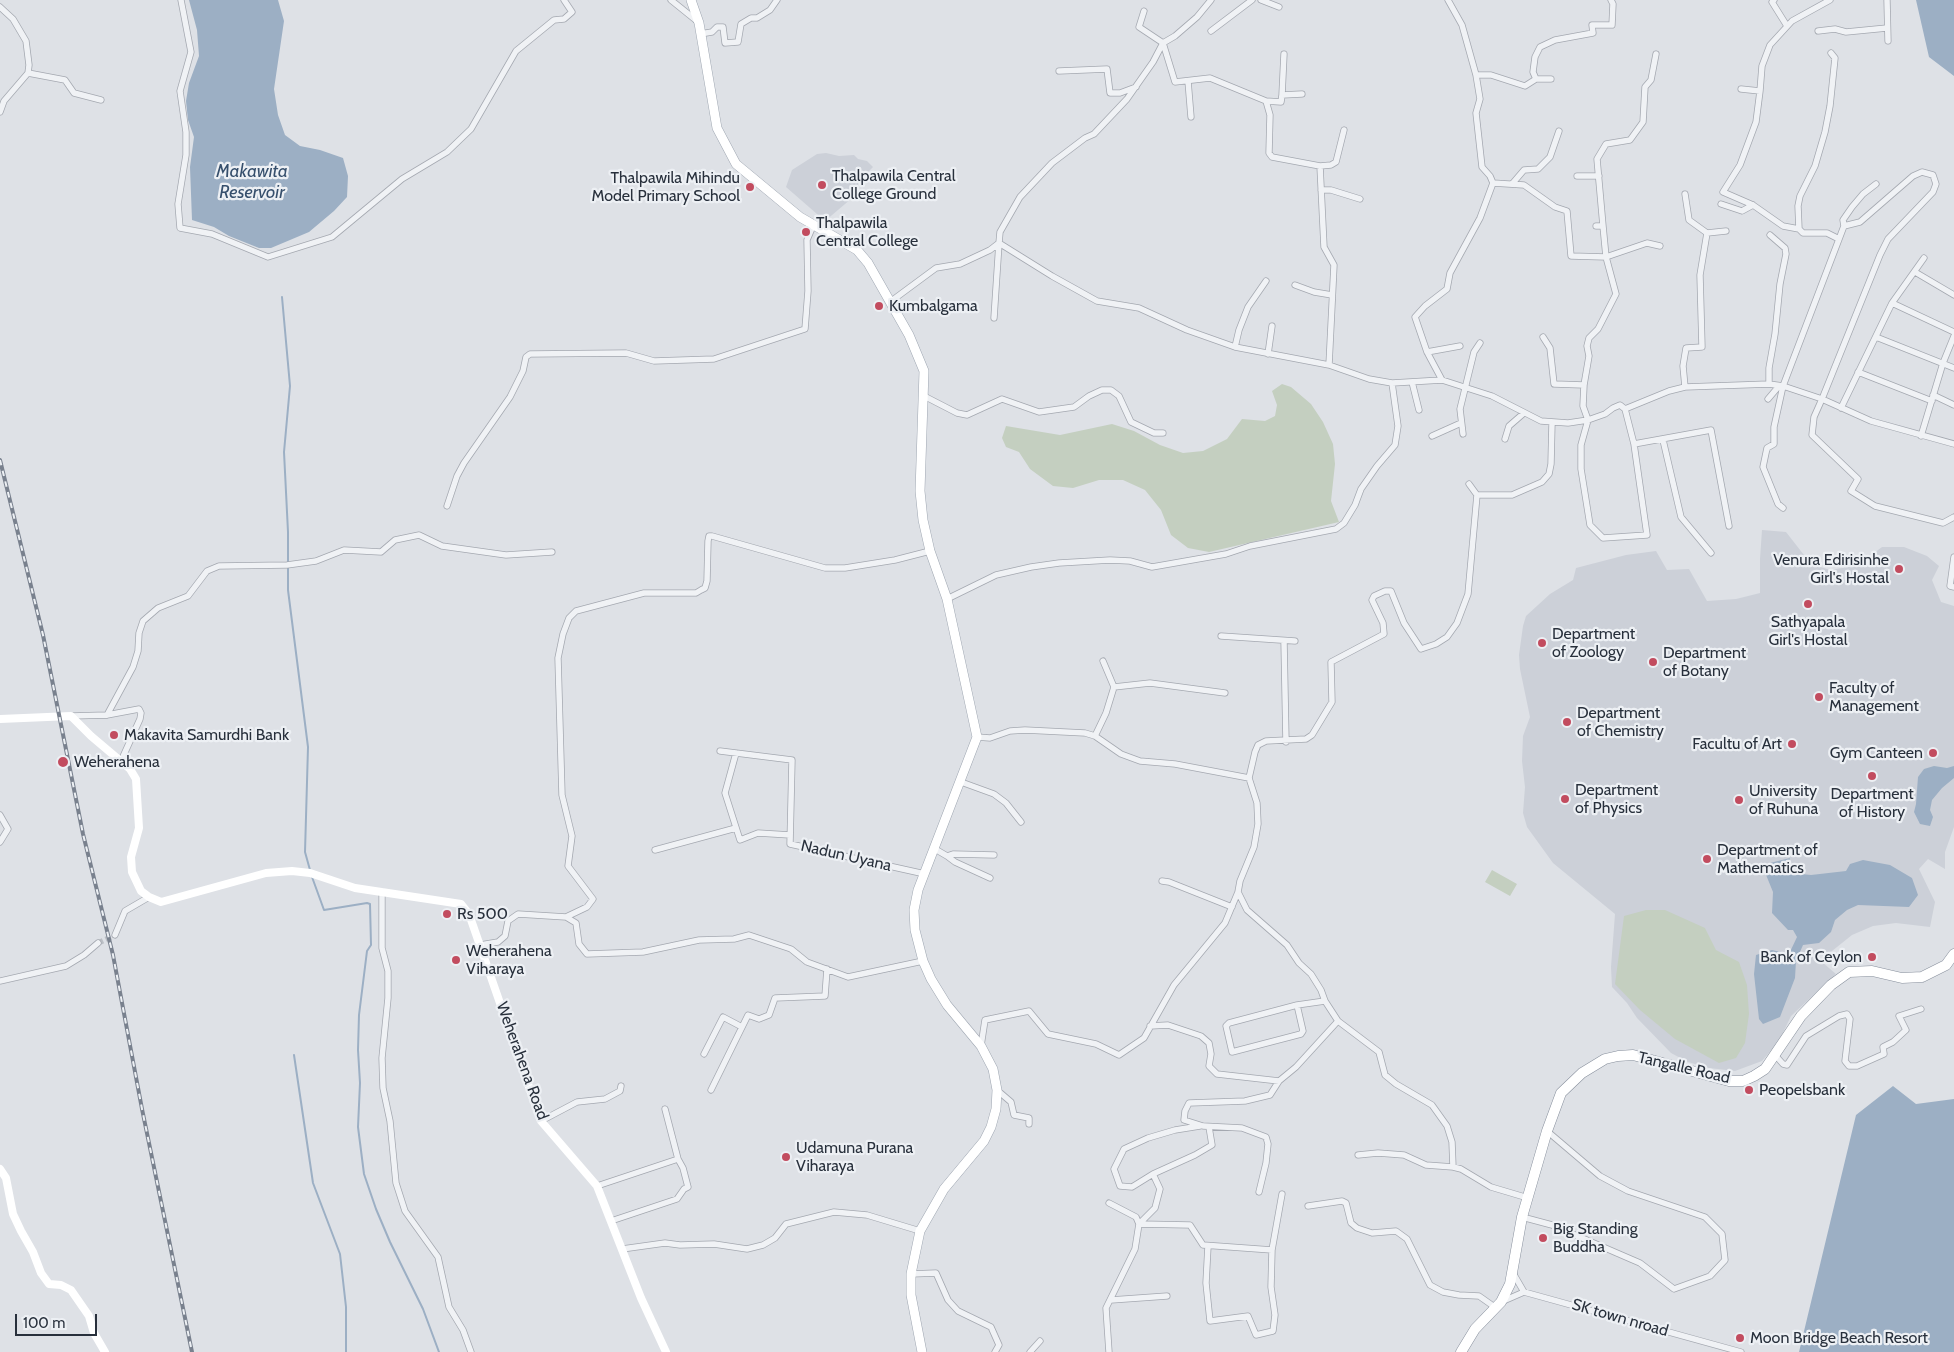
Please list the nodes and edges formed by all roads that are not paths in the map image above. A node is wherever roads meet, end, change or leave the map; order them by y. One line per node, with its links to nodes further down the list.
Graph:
1 (182, 0): 2 (street)
2 (564, 0)
3 (672, 0): 17 (street)
4 (691, 0): 17 (main road)
5 (777, 0): 22 (street)
6 (1211, 0): 24 (street)
7 (1252, 0): 20 (street)
8 (1261, 0): 15 (street)
9 (1448, 0): 30 (street)
10 (1610, 0): 31 (street)
11 (1774, 0): 18 (street)
12 (1830, 0): 18 (street)
13 (1887, 0): 19 (street)
14 (0, 7): 29 (street)
15 (1279, 7)
16 (1144, 11): 24 (street)
17 (699, 23): 22 (main road)
18 (1787, 26): 36 (street)
19 (1887, 28): 21 (street); 23 (street)
20 (1211, 31)
21 (1818, 31)
22 (700, 34): 56 (main road)
23 (1888, 41)
24 (1162, 43): 33 (street); 34 (street)
25 (1831, 53): 60 (street)
26 (1284, 54): 38 (street)
27 (1656, 54): 47 (street)
28 (1058, 71): 34 (street)
29 (28, 73): 39 (street); 41 (street)
30 (1476, 75): 31 (street); 48 (street)
31 (1536, 79): 32 (street)
32 (1551, 79)
33 (1188, 80): 40 (street); 42 (street)
34 (1136, 87): 65 (street)
35 (1740, 89): 36 (street)
36 (1760, 91): 55 (street)
37 (1302, 94): 38 (street)
38 (1282, 95): 40 (street)
39 (100, 100)
40 (1266, 101): 45 (street)
41 (0, 112)
42 (1191, 117)
43 (1344, 130): 45 (street)
44 (1559, 131): 49 (street)
45 (1320, 166): 51 (street)
46 (1577, 176): 47 (street)
47 (1599, 176): 58 (street)
48 (1493, 183): 49 (street); 85 (street)
49 (1512, 184): 67 (street)
50 (1876, 184): 59 (street)
51 (1321, 190): 53 (street); 72 (street)
52 (1686, 194): 62 (street)
53 (1360, 199)
54 (1721, 204): 55 (street)
55 (1752, 205): 60 (street)
56 (813, 226): 74 (main road); 121 (street)
57 (1596, 226): 58 (street)
58 (1602, 226): 67 (street)
59 (1844, 226): 64 (street); 102 (street)
60 (1799, 229): 64 (street)
61 (1726, 230): 62 (street)
62 (1707, 233): 98 (street)
63 (1770, 235): 94 (street)
64 (1839, 239): 97 (street)
65 (999, 243): 74 (street); 76 (street); 84 (street)
66 (1660, 246): 67 (street)
67 (1606, 257): 95 (street)
68 (1924, 258): 69 (street)
69 (1915, 272): 73 (street); 75 (street)
70 (1266, 281): 84 (street)
71 (1295, 286): 72 (street)
72 (1332, 295): 88 (street)
73 (1954, 296)
74 (890, 302): 99 (main road)
75 (1892, 303): 78 (street); 80 (street)
76 (994, 318)
77 (1272, 326): 86 (street)
78 (1954, 332)
79 (1543, 337): 95 (street)
80 (1876, 337): 87 (street); 90 (street)
81 (1954, 338): 87 (street)
82 (1480, 343): 96 (street)
83 (1460, 346): 85 (street)
84 (1235, 347): 86 (street)
85 (1428, 352): 91 (street)
86 (1268, 354): 88 (street)
87 (1943, 363): 89 (street); 100 (street)
88 (1329, 365): 93 (street)
89 (1954, 368)
90 (1858, 372): 100 (street); 104 (street)
91 (1442, 380): 92 (street); 96 (street)
92 (1412, 382): 93 (street); 106 (street)
93 (1392, 383): 130 (street)
94 (1770, 384): 97 (street); 98 (street)
95 (1584, 385): 108 (street)
96 (1464, 386): 107 (street); 109 (street)
97 (1781, 386): 101 (street); 102 (street); 122 (street)
98 (1685, 387): 105 (street)
99 (924, 396): 111 (street); 125 (main road)
100 (1932, 398): 103 (street); 114 (street)
101 (1768, 399)
102 (1822, 399): 104 (street); 123 (street)
103 (1954, 405)
104 (1841, 408): 114 (street)
105 (1625, 409): 108 (street); 117 (street)
106 (1419, 410)
107 (1524, 413): 110 (street); 115 (street)
108 (1588, 420): 110 (street); 117 (street)
109 (1461, 423): 112 (street); 113 (street)
110 (1552, 423): 120 (street)
111 (1163, 433)
112 (1463, 434)
113 (1432, 436)
114 (1921, 436): 118 (street)
115 (1505, 439)
116 (1663, 440): 117 (street); 124 (street); 127 (street)
117 (1634, 444)
118 (1954, 444)
119 (1469, 484): 120 (street)
120 (1477, 495): 142 (street)
121 (447, 506)
122 (1783, 508)
123 (1954, 517)
124 (1729, 526)
125 (930, 551): 130 (main road); 164 (street)
126 (552, 552): 137 (street)
127 (1711, 553)
128 (1954, 557): 129 (street)
129 (1954, 587)
130 (947, 599): 141 (main road)
131 (1221, 636): 132 (street)
132 (1284, 641): 133 (street); 142 (street)
133 (1295, 641)
134 (1103, 661): 135 (street)
135 (1114, 687): 136 (street); 140 (street)
136 (1225, 693)
137 (107, 715): 138 (street); 145 (street)
138 (71, 716): 139 (main road); 145 (main road)
139 (0, 719)
140 (1095, 736): 141 (street); 146 (street)
141 (977, 737): 147 (main road)
142 (1286, 742): 146 (street)
143 (720, 751): 144 (street)
144 (736, 753): 150 (street); 151 (street, Nadun Uyana)
145 (121, 761): 162 (main road)
146 (1249, 778): 161 (street)
147 (961, 782): 149 (street); 153 (main road)
148 (0, 815): 152 (street)
149 (1021, 822)
150 (736, 828): 151 (street); 154 (street)
151 (790, 835): 157 (street, Nadun Uyana)
152 (0, 842)
153 (935, 849): 156 (street); 157 (main road)
154 (655, 850)
155 (994, 854): 156 (street)
156 (947, 856): 158 (street)
157 (925, 874): 169 (main road)
158 (990, 878)
159 (1162, 881): 163 (street)
160 (382, 892): 162 (main road, Weherahena Road); 167 (main road, Weherahena Road); 216 (street)
161 (1238, 892): 163 (street); 172 (street)
162 (149, 897): 165 (street)
163 (1232, 907): 176 (street)
164 (566, 917): 167 (street); 170 (street)
165 (115, 935)
166 (98, 943): 171 (street)
167 (480, 945): 186 (main road, Weherahena Road)
168 (1954, 954): 180 (highway, Tangalle Road)
169 (923, 961): 170 (street); 178 (main road)
170 (827, 969): 177 (street)
171 (0, 981)
172 (1325, 1001): 173 (street); 175 (street)
173 (1296, 1005): 173 (street)
174 (1921, 1009): 180 (street)
175 (1338, 1021): 181 (street); 192 (street)
176 (1150, 1026): 178 (street); 181 (street)
177 (742, 1027): 179 (street); 183 (street)
178 (981, 1046): 184 (main road)
179 (704, 1054)
180 (1774, 1055): 189 (highway, Tangalle Road)
181 (1279, 1081): 188 (street)
182 (621, 1086): 186 (street)
183 (711, 1090)
184 (997, 1090): 187 (street); 204 (main road)
185 (665, 1109): 191 (street)
186 (541, 1121): 195 (main road, Weherahena Road)
187 (1028, 1124)
188 (1206, 1126): 194 (street); 194 (street); 196 (street)
189 (1547, 1131): 198 (highway, Tangalle Road); 201 (street)
190 (1358, 1155): 192 (street)
191 (678, 1159): 195 (street); 202 (street)
192 (1453, 1166): 198 (street)
193 (0, 1169): 215 (main road)
194 (1153, 1174): 203 (street)
195 (597, 1186): 202 (main road, Weherahena Road)
196 (1259, 1192)
197 (1282, 1194): 207 (street)
198 (1528, 1198): 201 (highway, Tangalle Road)
199 (1110, 1203): 203 (street)
200 (1308, 1206): 213 (street)
201 (1522, 1217): 208 (highway, Tangalle Road)
202 (611, 1221): 206 (main road, Weherahena Road)
203 (1139, 1224): 205 (street); 212 (street)
204 (920, 1231): 206 (street); 209 (main road)
205 (1208, 1246): 207 (street); 207 (street)
206 (622, 1249): 217 (main road, Weherahena Road)
207 (1272, 1250)
208 (1514, 1273): 210 (street); 213 (highway, Tangalle Road)
209 (911, 1274): 218 (main road); 219 (street)
210 (1524, 1292): 213 (street); 223 (street, SK town nroad)
211 (1167, 1296): 212 (street)
212 (1111, 1300): 221 (street)
213 (1498, 1305): 222 (highway, Tangalle Road)
214 (1040, 1342): 220 (street)
215 (105, 1352)
216 (471, 1352)
217 (666, 1352)
218 (922, 1352)
219 (995, 1352)
220 (1030, 1352)
221 (1109, 1352)
222 (1461, 1352)
223 (1741, 1352)

